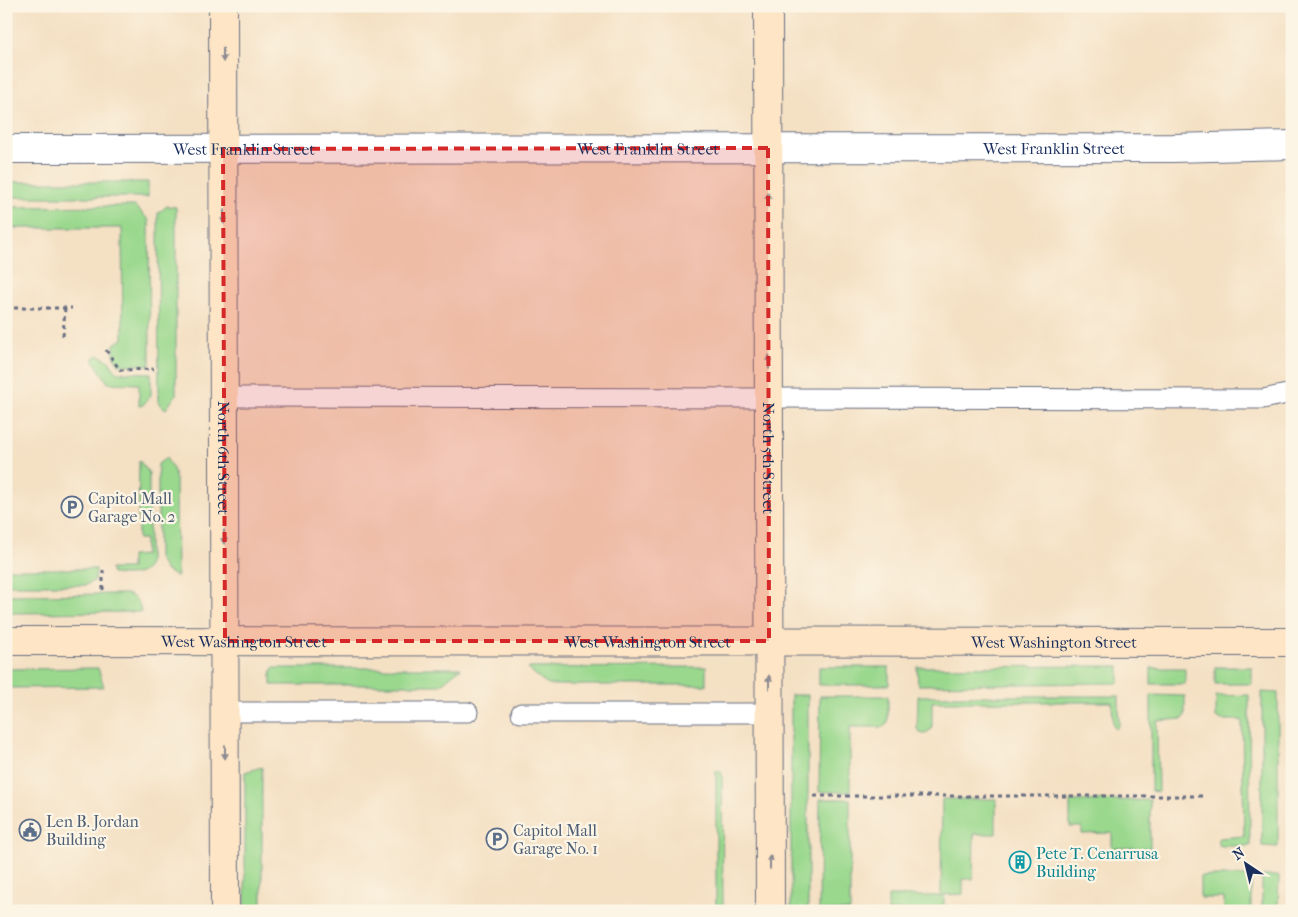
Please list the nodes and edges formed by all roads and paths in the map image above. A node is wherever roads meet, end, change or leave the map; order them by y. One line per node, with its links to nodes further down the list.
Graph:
1 (223, 6): 6 (street, North 6th Street, one-way to 6)
2 (768, 6): 4 (street, North 5th Street)
3 (1292, 144): 4 (street, West Franklin Street)
4 (768, 148): 6 (street, West Franklin Street); 15 (street, North 5th Street, one-way to 4)
5 (6, 149): 6 (street, West Franklin Street)
6 (223, 149): 14 (street, North 6th Street, one-way to 14)
7 (6, 308): 8 (path)
8 (65, 308): 9 (path); 10 (path)
9 (72, 308)
10 (63, 336)
11 (106, 350): 12 (path)
12 (154, 369)
13 (1292, 394): 15 (lane)
14 (224, 397): 15 (lane); 19 (street, North 6th Street, one-way to 19)
15 (769, 398): 20 (street, North 5th Street)
16 (103, 569): 17 (path)
17 (103, 590)
18 (6, 641): 19 (street, West Washington Street)
19 (225, 641): 20 (street, West Washington Street); 22 (street, North 6th Street)
20 (769, 641): 21 (street, West Washington Street); 25 (street, North 5th Street, one-way to 20)
21 (1292, 642)
22 (224, 712): 23 (lane); 28 (street, North 6th Street, one-way to 28)
23 (468, 712)
24 (521, 712): 25 (lane)
25 (770, 713): 29 (street, North 5th Street, one-way to 25)
26 (814, 796): 27 (path)
27 (1202, 796)
28 (225, 911)
29 (770, 911)

